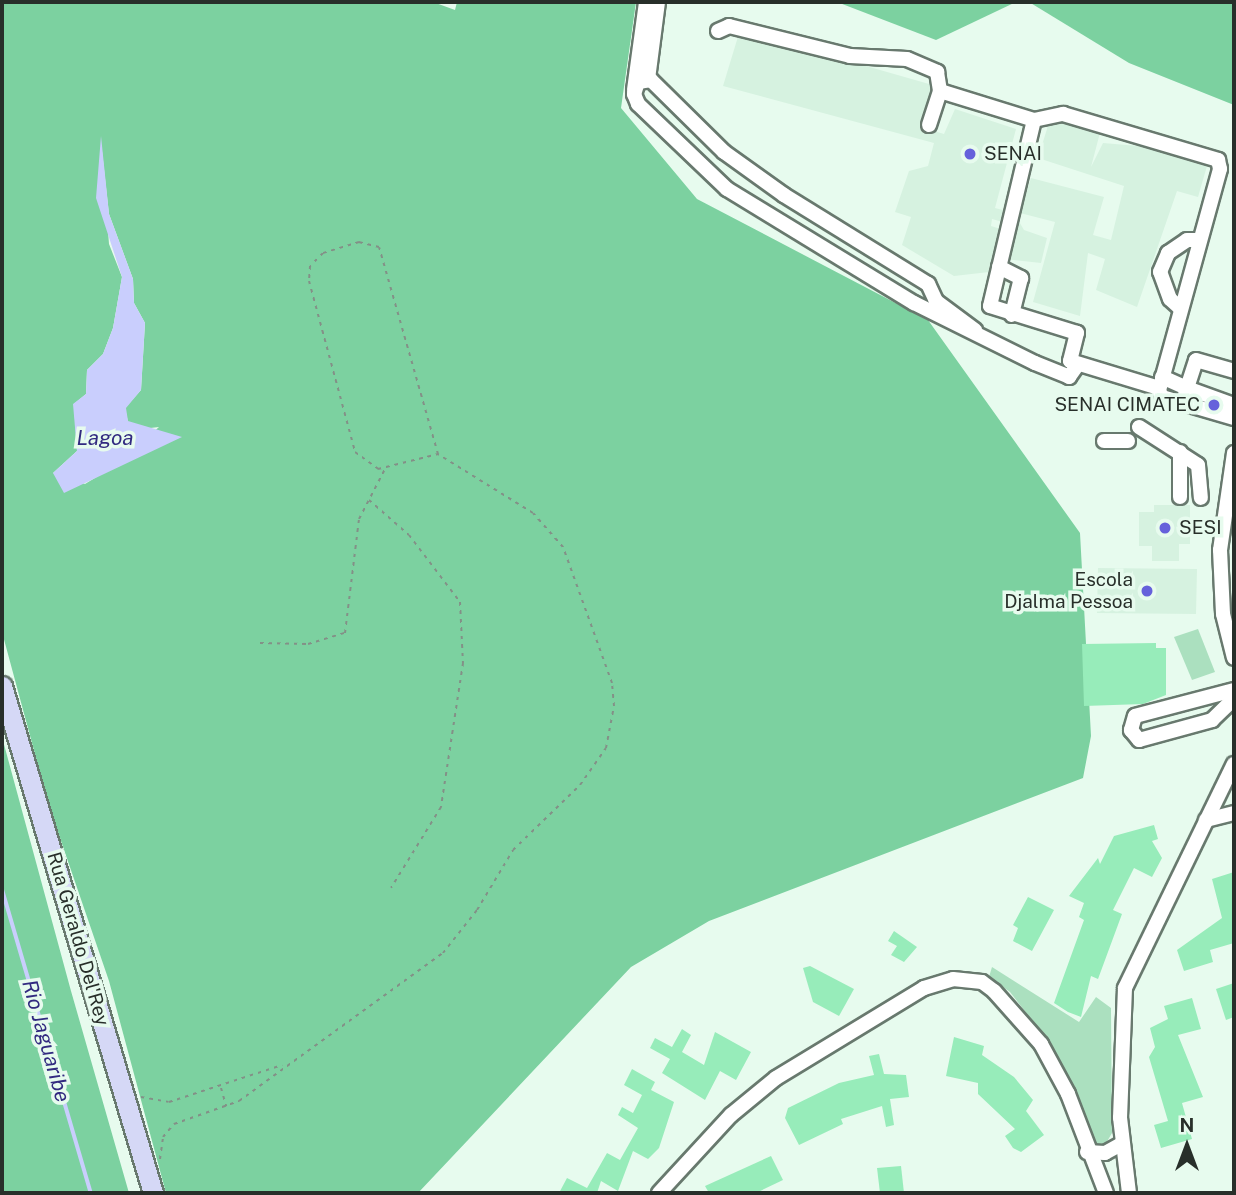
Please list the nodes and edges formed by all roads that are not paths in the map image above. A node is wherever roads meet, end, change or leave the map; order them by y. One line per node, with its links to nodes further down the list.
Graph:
1 (646, 2): 6 (street)
2 (659, 2): 4 (street)
3 (718, 31): 5 (street)
4 (648, 79): 6 (street); 13 (street)
5 (940, 92): 7 (street); 8 (street)
6 (634, 94): 13 (street)
7 (1034, 120): 9 (street); 10 (street)
8 (929, 125)
9 (1199, 240): 11 (street); 11 (street)
10 (999, 267): 12 (street); 12 (street)
11 (1180, 308): 16 (street)
12 (1012, 315): 14 (street)
13 (975, 330): 14 (street)
14 (1078, 363): 16 (street)
15 (1234, 371): 17 (street)
16 (1161, 382): 17 (street); 18 (street)
17 (1187, 388): 18 (street); 19 (street)
18 (1182, 403): 20 (street)
19 (1234, 405)
20 (1234, 418)
21 (1139, 427): 24 (street)
22 (1104, 441): 23 (street)
23 (1128, 441)
24 (1180, 452): 26 (street); 27 (street)
25 (1234, 453): 28 (street)
26 (1180, 497)
27 (1201, 498)
28 (1234, 658)
29 (2, 686): 37 (main road, Rua Geraldo Del'Rey)
30 (1234, 690): 31 (street)
31 (1234, 699)
32 (1234, 764): 34 (street)
33 (1234, 813): 34 (street)
34 (1206, 820): 35 (street)
35 (1121, 1144): 36 (street); 40 (street)
36 (1087, 1152): 38 (street); 39 (street)
37 (153, 1193)
38 (659, 1193)
39 (1106, 1193)
40 (1129, 1193)

